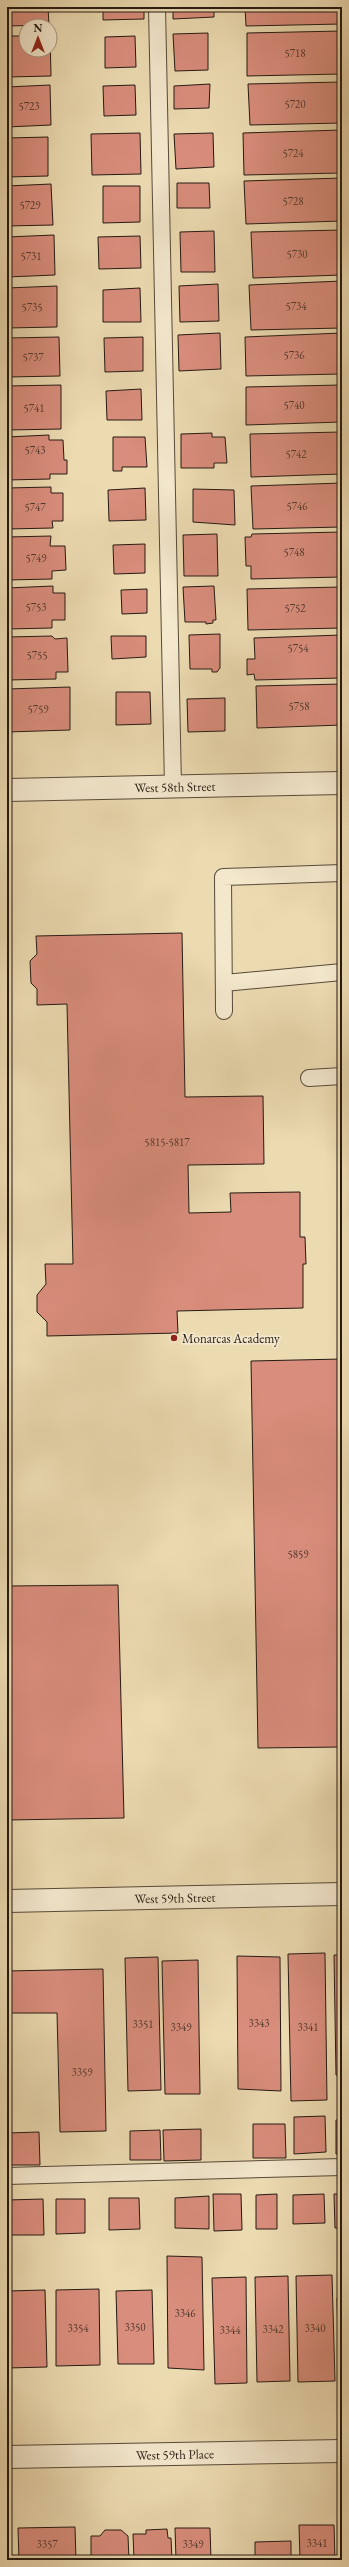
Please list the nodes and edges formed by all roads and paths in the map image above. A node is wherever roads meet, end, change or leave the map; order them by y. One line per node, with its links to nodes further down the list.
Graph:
1 (157, 7): 3 (lane)
2 (342, 783): 3 (street, West 58th Street)
3 (173, 786): 4 (street, West 58th Street)
4 (7, 790)
5 (342, 873): 7 (lane)
6 (342, 972): 7 (lane)
7 (224, 983): 8 (lane)
8 (224, 1011)
9 (342, 1076): 10 (lane)
10 (309, 1078)
11 (342, 1894): 12 (street, West 59th Street)
12 (7, 1901)
13 (342, 2167): 14 (lane)
14 (7, 2176)
15 (342, 2451): 16 (street, West 59th Place)
16 (7, 2457)

